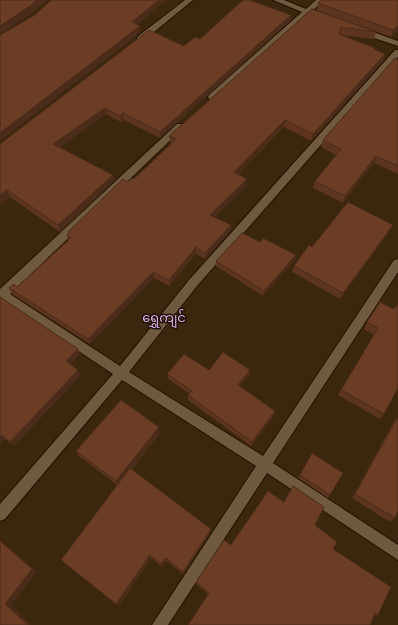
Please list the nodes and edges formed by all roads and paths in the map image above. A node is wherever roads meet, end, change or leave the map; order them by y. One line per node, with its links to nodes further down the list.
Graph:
1 (189, 0): 7 (street)
2 (277, 0): 4 (street)
3 (320, 0): 4 (street)
4 (308, 12): 5 (street); 10 (street)
5 (323, 17)
6 (353, 28): 8 (street)
7 (134, 43)
8 (398, 44)
9 (398, 52): 14 (street)
10 (208, 102)
11 (190, 117): 13 (street)
12 (398, 262): 15 (street)
13 (1, 294): 14 (street)
14 (121, 373): 15 (street); 16 (street)
15 (264, 464): 17 (street); 18 (street)
16 (0, 514)
17 (398, 553)
18 (159, 625)

